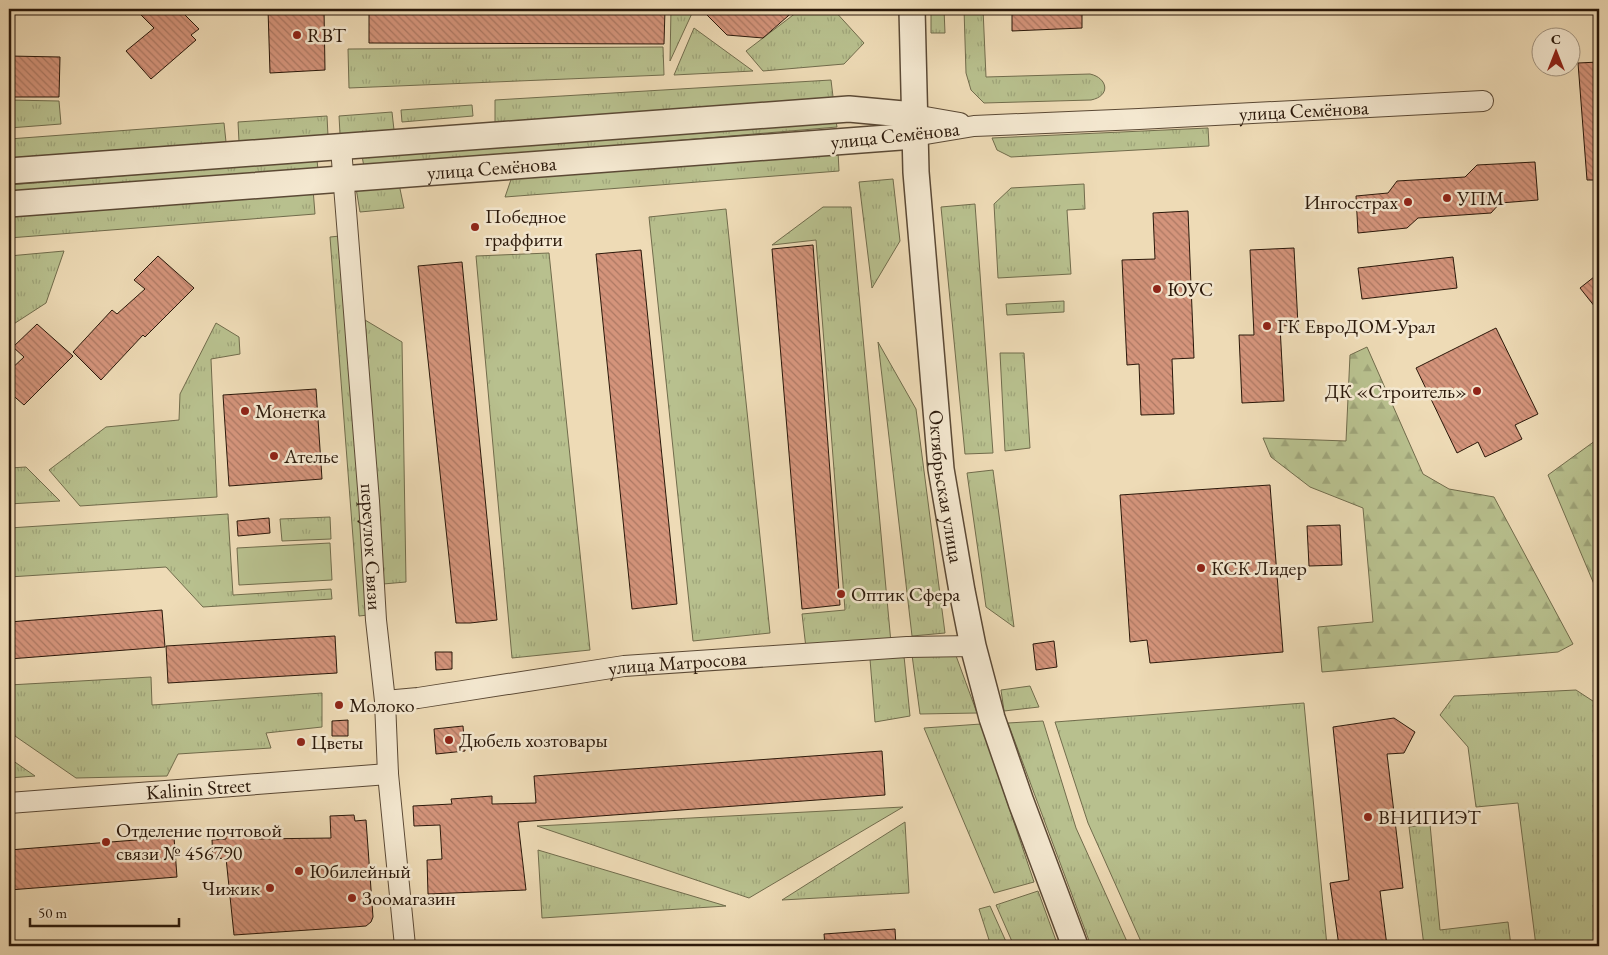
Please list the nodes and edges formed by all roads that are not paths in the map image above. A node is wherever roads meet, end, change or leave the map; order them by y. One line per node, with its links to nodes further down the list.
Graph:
1 (912, 9): 3 (street, Октябрьская улица)
2 (1483, 101): 3 (street, улица Семёнова)
3 (914, 126): 4 (street, улица Семёнова); 6 (street, улица Семёнова); 8 (street, Октябрьская улица)
4 (341, 148): 5 (street, улица Семёнова); 6 (street, переулок Связи)
5 (9, 171)
6 (344, 179): 7 (street, улица Семёнова); 9 (street, переулок Связи)
7 (9, 204)
8 (973, 646): 9 (street, улица Матросова); 13 (street, Октябрьская улица)
9 (385, 700): 10 (street, переулок Связи)
10 (388, 774): 11 (street, Kalinin Street); 12 (street, переулок Связи)
11 (9, 804)
12 (406, 946)
13 (1075, 946)

